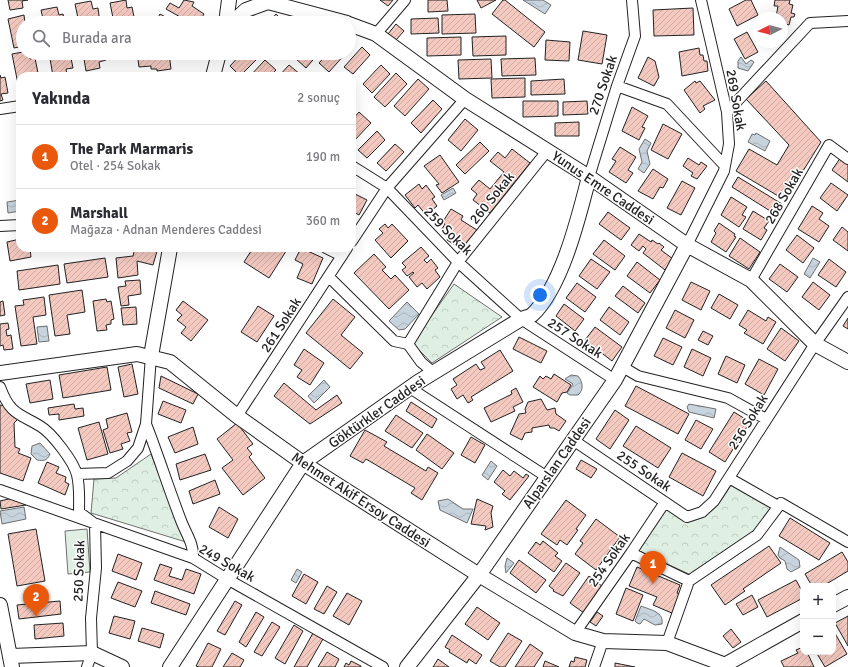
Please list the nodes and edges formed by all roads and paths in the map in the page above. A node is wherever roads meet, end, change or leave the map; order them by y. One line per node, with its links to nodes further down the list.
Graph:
1 (229, 0): 6 (street)
2 (404, 0): 11 (street)
3 (632, 0): 14 (street, 270 Sokak)
4 (702, 0): 18 (street, 269 Sokak)
5 (268, 1): 7 (street); 8 (street, Yunus Emre Caddesi)
6 (227, 16)
7 (240, 16)
8 (323, 16)
9 (848, 20): 18 (street)
10 (356, 26): 11 (street, Yunus Emre Caddesi)
11 (376, 34): 15 (street, Yunus Emre Caddesi)
12 (217, 60): 13 (street)
13 (214, 72)
14 (617, 86): 21 (street); 23 (street, 270 Sokak)
15 (465, 99): 19 (street, Yunus Emre Caddesi); 24 (street)
16 (16, 107): 17 (street)
17 (0, 109)
18 (727, 112): 21 (street, 269 Sokak)
19 (547, 151): 23 (street, Yunus Emre Caddesi); 31 (street, 260 Sokak)
20 (848, 159): 33 (street, 268 Sokak)
21 (724, 166): 28 (street, 269 Sokak)
22 (356, 169): 24 (street, 259 Sokak)
23 (589, 177): 28 (street, Yunus Emre Caddesi); 35 (street, Göktürkler Caddesi)
24 (386, 188): 27 (street); 31 (street, 259 Sokak)
25 (16, 224): 26 (street)
26 (0, 226)
27 (356, 235)
28 (687, 245): 33 (street, Yunus Emre Caddesi); 40 (street, Alparslan Caddesi)
29 (169, 252): 38 (street)
30 (345, 252): 32 (street, 261 Sokak)
31 (458, 262): 35 (street, 259 Sokak); 36 (street, 260 Sokak)
32 (329, 277): 36 (street); 46 (street, 261 Sokak)
33 (751, 280): 37 (street, Yunus Emre Caddesi)
34 (848, 297): 37 (street, 256 Sokak)
35 (521, 319): 42 (street, Göktürkler Caddesi); 43 (street, 257 Sokak)
36 (408, 344): 42 (street)
37 (815, 344): 39 (street, Yunus Emre Caddesi); 47 (street, 256 Sokak)
38 (151, 356): 41 (street, Mehmet Akif Ersoy Caddesi); 46 (street, Mehmet Akif Ersoy Caddesi); 48 (street)
39 (848, 362)
40 (621, 366): 43 (street, Alparslan Caddesi); 47 (street)
41 (0, 373)
42 (434, 373): 45 (street, Göktürkler Caddesi)
43 (615, 380): 49 (street, Alparslan Caddesi)
44 (0, 387): 51 (street, 250 Sokak)
45 (410, 388): 50 (street, Göktürkler Caddesi); 52 (street)
46 (238, 416): 50 (street, Mehmet Akif Ersoy Caddesi)
47 (766, 419): 53 (street, 256 Sokak)
48 (146, 424): 51 (street); 61 (street)
49 (573, 440): 52 (street, Alparslan Caddesi); 55 (street, 255 Sokak)
50 (303, 463): 62 (street, Mehmet Akif Ersoy Caddesi); 63 (street, Göktürkler Caddesi)
51 (77, 474): 58 (street, 250 Sokak)
52 (547, 477): 62 (street, Alparslan Caddesi)
53 (729, 478): 56 (street); 57 (street, 256 Sokak)
54 (0, 490): 58 (street, 249 Sokak)
55 (665, 502): 57 (street, 255 Sokak); 60 (street, 254 Sokak)
56 (778, 506): 59 (street); 64 (street)
57 (702, 512)
58 (95, 524): 61 (street, 249 Sokak); 72 (street, 250 Sokak)
59 (848, 542)
60 (631, 553): 64 (street); 69 (street, 254 Sokak)
61 (193, 558): 63 (street, 249 Sokak)
62 (479, 575): 69 (street, Mehmet Akif Ersoy Caddesi); 79 (street, Alparslan Caddesi)
63 (227, 579): 77 (street, Göktürkler Caddesi); 78 (street, 249 Sokak)
64 (689, 581): 71 (street)
65 (848, 597): 66 (street)
66 (836, 603)
67 (0, 605): 73 (street)
68 (800, 623): 74 (street)
69 (575, 633): 70 (street, Mehmet Akif Ersoy Caddesi)
70 (603, 641): 71 (street, Mehmet Akif Ersoy Caddesi); 80 (street)
71 (667, 643): 74 (street, Mehmet Akif Ersoy Caddesi)
72 (92, 653): 73 (street); 75 (street); 76 (street)
73 (8, 660)
74 (723, 666)
75 (87, 667)
76 (122, 667)
77 (170, 667)
78 (383, 667)
79 (407, 667)
80 (594, 667)

